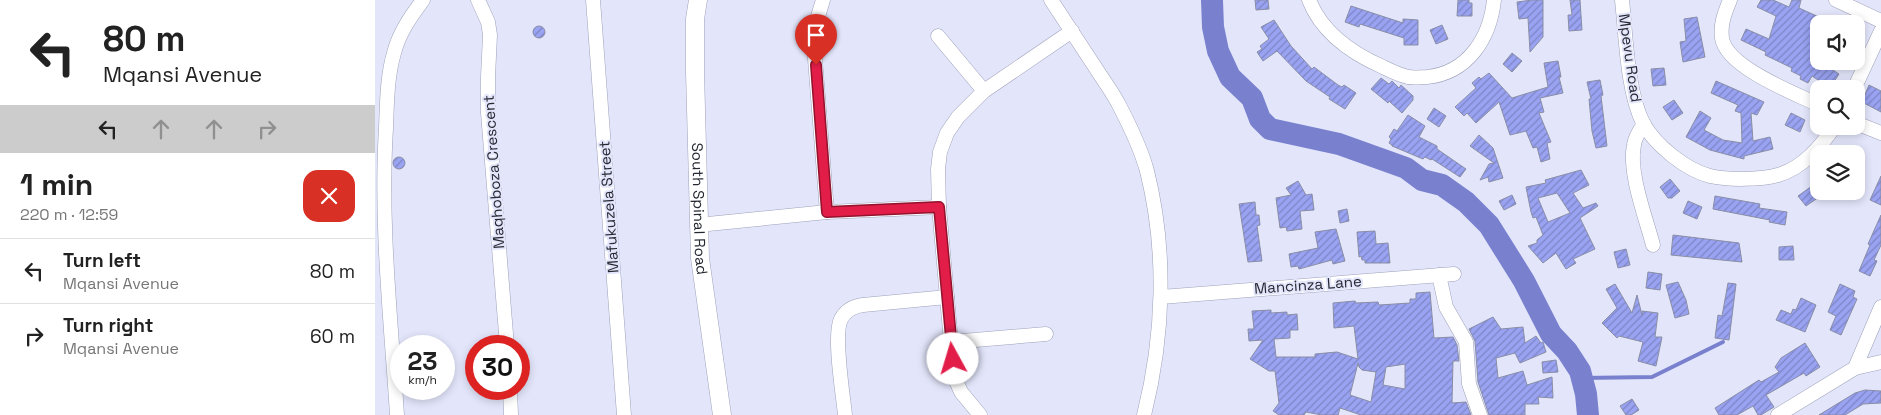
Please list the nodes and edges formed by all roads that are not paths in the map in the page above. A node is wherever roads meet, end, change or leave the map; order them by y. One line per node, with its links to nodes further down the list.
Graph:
1 (423, 0): 38 (street)
2 (478, 0): 33 (street, Maqhoboza Crescent)
3 (593, 0): 40 (street, Mafukuzela Street)
4 (698, 0): 25 (street, South Spinal Road)
5 (823, 0): 24 (street)
6 (1051, 0): 13 (street)
7 (1309, 0): 8 (street)
8 (1494, 0)
9 (1622, 0): 19 (street, Mpevu Road)
10 (1730, 0): 18 (street)
11 (1836, 0): 12 (street)
12 (1881, 21)
13 (1072, 31): 17 (street); 29 (street)
14 (1881, 31): 16 (street)
15 (939, 36): 17 (street)
16 (1858, 80)
17 (984, 91): 23 (street)
18 (1810, 100)
19 (1644, 124): 22 (street, Mpevu Road); 26 (street)
20 (1865, 126): 21 (street)
21 (1881, 133)
22 (1829, 135)
23 (939, 207): 24 (street); 30 (street)
24 (827, 212): 25 (street)
25 (698, 225): 41 (street, South Spinal Road)
26 (1653, 245)
27 (1454, 274): 28 (street, Mancinza Lane)
28 (1439, 275): 29 (street, Mancinza Lane); 45 (street)
29 (1161, 296): 44 (street)
30 (947, 297): 34 (street); 42 (street)
31 (1881, 307): 36 (street)
32 (1046, 334): 34 (street)
33 (506, 335)
34 (951, 342): 43 (street)
35 (1881, 362): 36 (street)
36 (1855, 368): 46 (street)
37 (510, 400): 39 (street)
38 (397, 415)
39 (511, 415)
40 (625, 415)
41 (722, 415)
42 (845, 415)
43 (980, 415)
44 (1144, 415)
45 (1480, 415)
46 (1778, 415)

